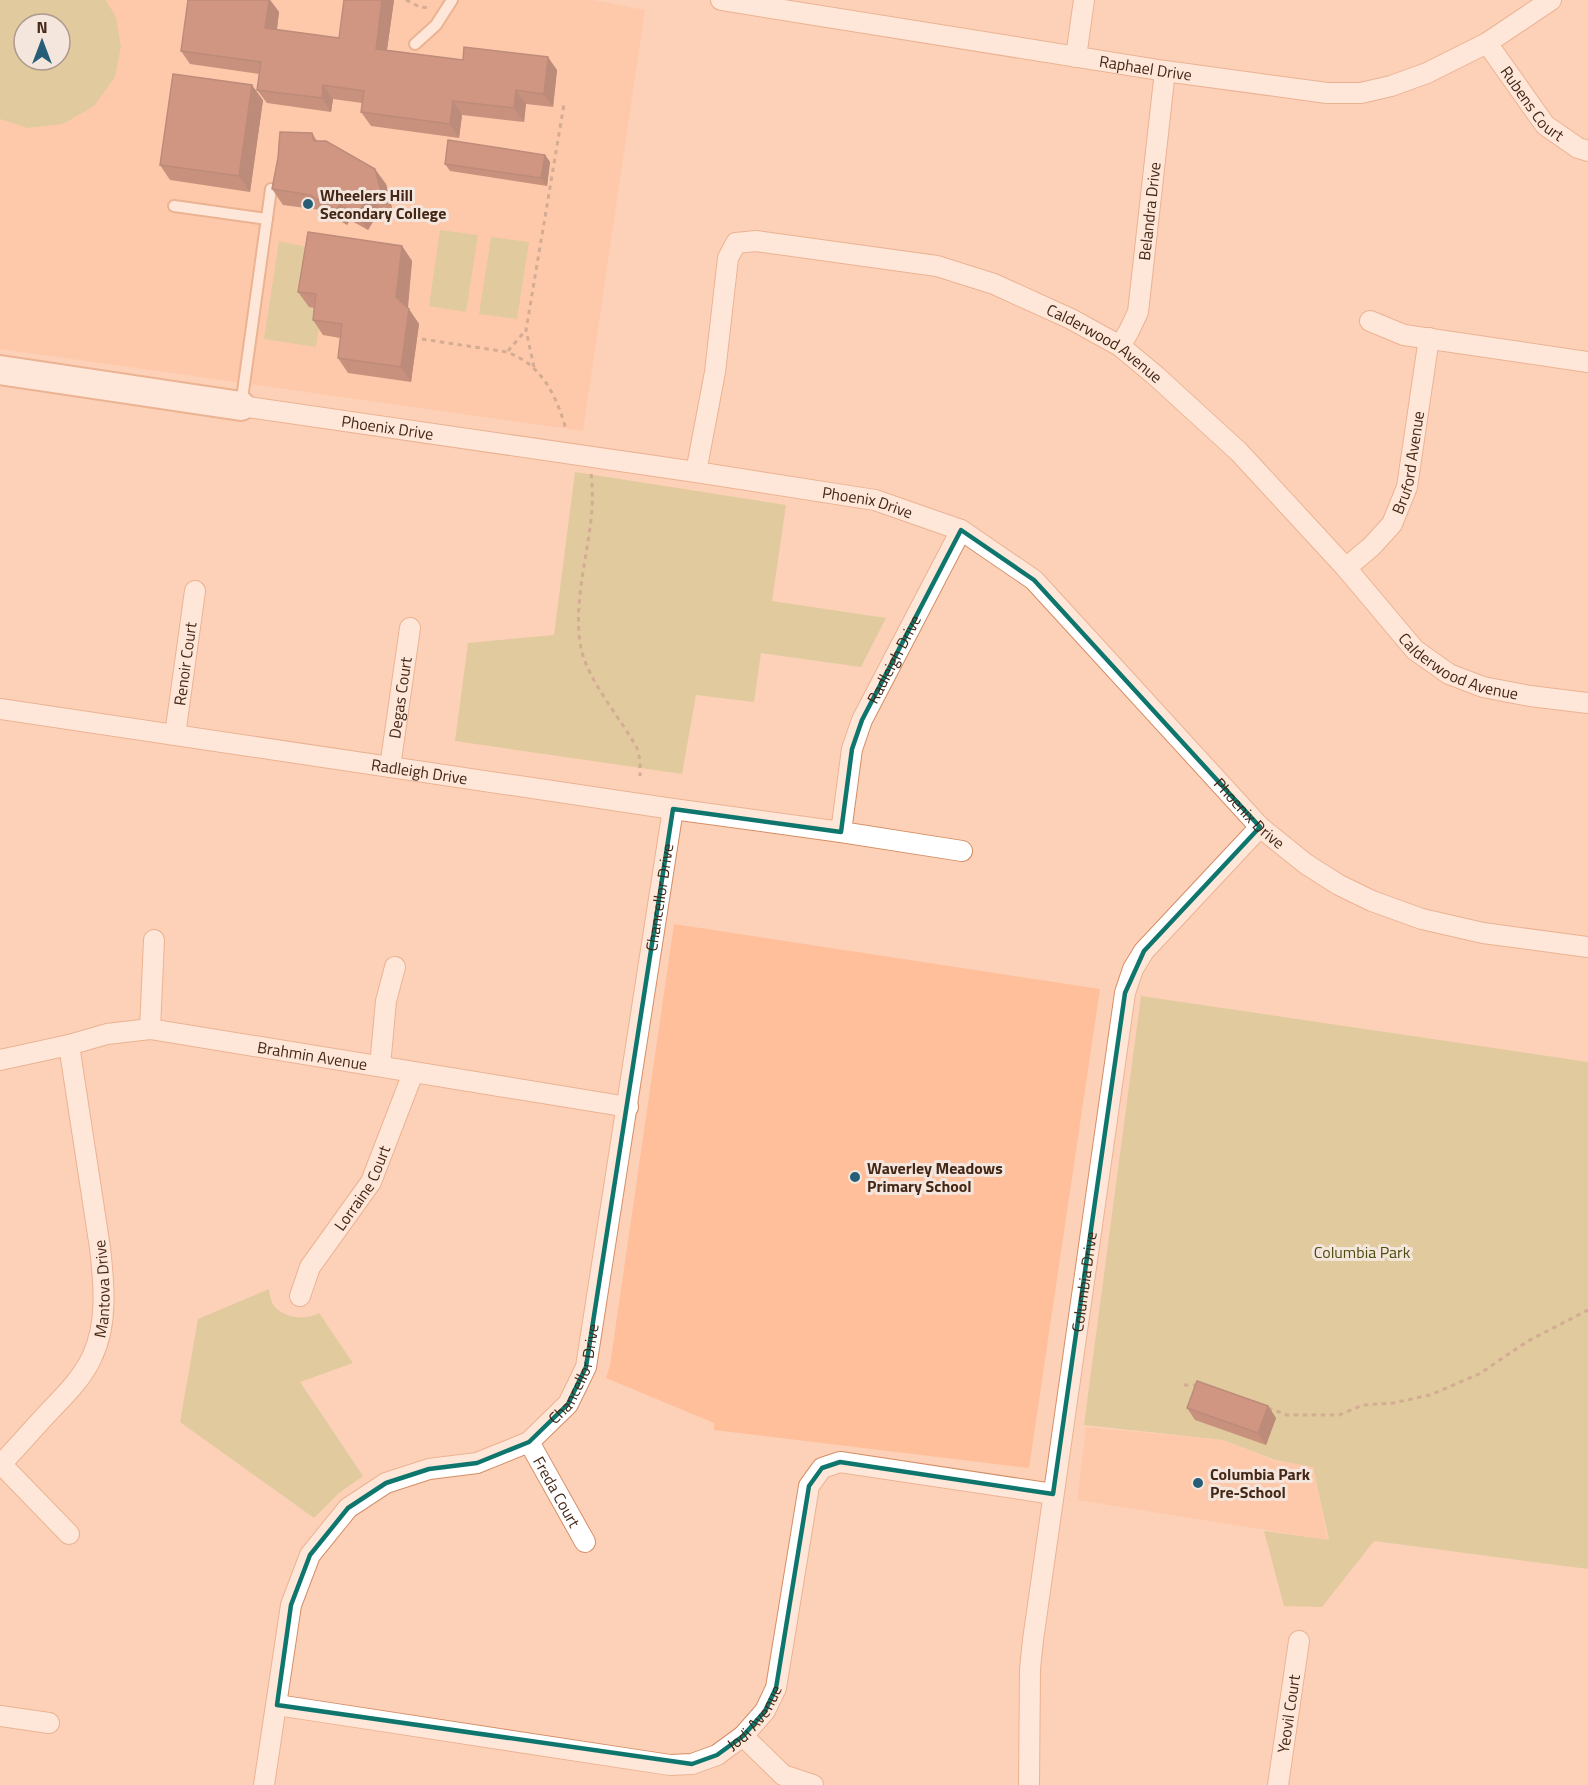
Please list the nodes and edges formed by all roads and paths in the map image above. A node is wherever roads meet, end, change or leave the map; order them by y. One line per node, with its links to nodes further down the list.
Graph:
1 (406, 0): 6 (path)
2 (452, 0): 8 (lane)
3 (721, 0): 9 (street, Raphael Drive)
4 (1084, 0): 9 (street)
5 (1551, 0): 7 (street, Raphael Drive)
6 (431, 8)
7 (1487, 43): 10 (street, Raphael Drive); 12 (street, Rubens Court)
8 (415, 44)
9 (1076, 57): 10 (street, Raphael Drive)
10 (1165, 72): 20 (street, Belandra Drive)
11 (564, 104): 17 (path)
12 (1588, 151)
13 (272, 189): 15 (lane)
14 (174, 206): 15 (lane)
15 (267, 219): 25 (lane)
16 (1370, 321): 19 (street)
17 (526, 330): 21 (path); 23 (path)
18 (422, 339): 21 (path)
19 (1429, 339): 22 (street); 30 (street, Bruford Avenue)
20 (1120, 346): 28 (street, Calderwood Avenue); 30 (street, Calderwood Avenue)
21 (507, 352): 23 (path)
22 (1588, 362)
23 (534, 367): 26 (path)
24 (0, 370): 25 (street, Phoenix Drive)
25 (241, 406): 27 (street, Phoenix Drive)
26 (566, 429)
27 (588, 457): 28 (street, Phoenix Drive); 37 (path)
28 (696, 472): 29 (street, Phoenix Drive)
29 (961, 530): 39 (street, Phoenix Drive); 40 (street, Radleigh Drive)
30 (1346, 568): 33 (street, Calderwood Avenue)
31 (195, 591): 35 (street, Renoir Court)
32 (410, 628): 36 (street, Degas Court)
33 (1588, 703)
34 (0, 709): 35 (street, Radleigh Drive)
35 (175, 735): 36 (street, Radleigh Drive)
36 (390, 767): 38 (street, Radleigh Drive)
37 (640, 776)
38 (673, 809): 40 (street, Radleigh Drive); 50 (street, Chancellor Drive)
39 (1260, 827): 43 (street, Phoenix Drive); 58 (street, Columbia Drive)
40 (841, 832): 41 (street, Radleigh Drive)
41 (962, 850)
42 (154, 940): 45 (street)
43 (1588, 946)
44 (395, 967): 48 (street)
45 (150, 1029): 46 (street, Brahmin Avenue); 48 (street, Brahmin Avenue)
46 (69, 1045): 47 (street, Brahmin Avenue); 57 (street, Mantova Drive)
47 (0, 1060)
48 (380, 1066): 49 (street, Brahmin Avenue)
49 (413, 1073): 50 (street, Brahmin Avenue); 51 (street, Lorraine Court)
50 (628, 1107): 56 (street, Chancellor Drive)
51 (300, 1296)
52 (1588, 1310): 55 (path)
53 (1184, 1384): 54 (path)
54 (1208, 1385)
55 (1268, 1408)
56 (529, 1442): 60 (street, Freda Court); 62 (street, Chancellor Drive)
57 (1, 1464): 59 (street)
58 (1053, 1494): 65 (street, Jodi Avenue); 68 (street, Columbia Drive)
59 (69, 1534)
60 (585, 1542)
61 (1299, 1641): 69 (street, Yeovil Court)
62 (277, 1706): 65 (street, Jodi Avenue); 66 (street, Chancellor Drive)
63 (0, 1716): 64 (street)
64 (49, 1723)
65 (742, 1736): 67 (street)
66 (264, 1785)
67 (813, 1785)
68 (1029, 1785)
69 (1278, 1785)

